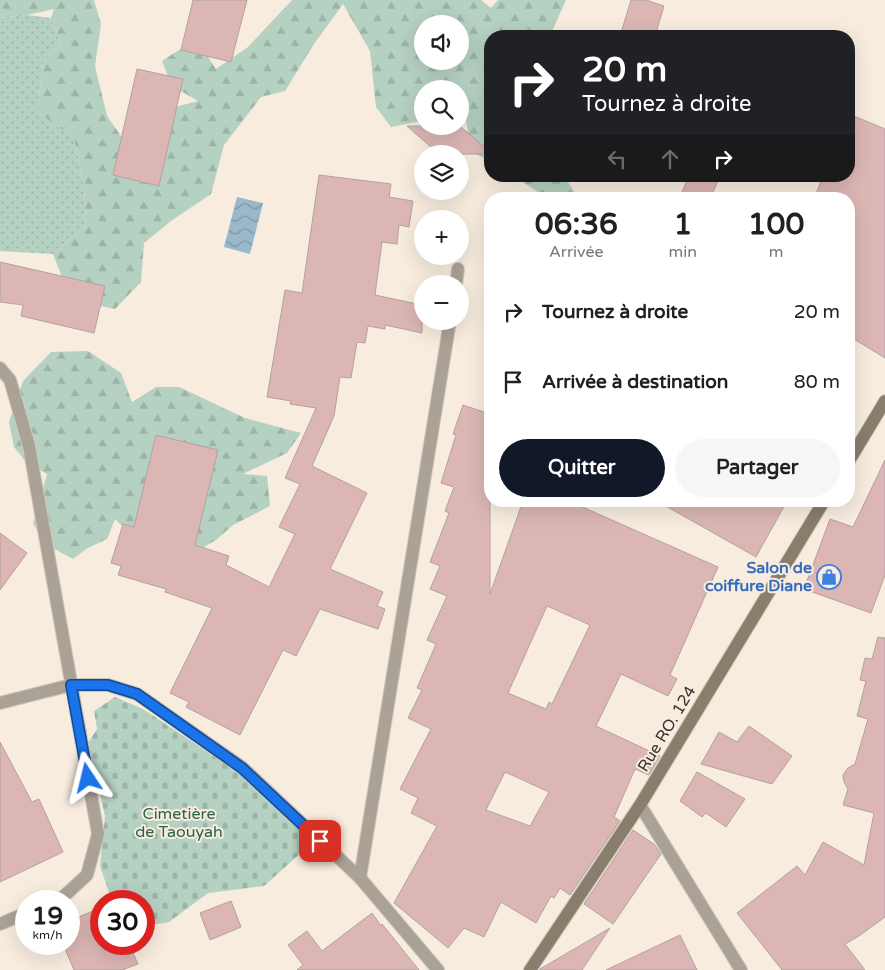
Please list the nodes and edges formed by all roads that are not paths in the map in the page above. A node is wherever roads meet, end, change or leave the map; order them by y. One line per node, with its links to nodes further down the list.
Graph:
1 (458, 269): 2 (street)
2 (457, 275)
3 (449, 330): 11 (street)
4 (0, 368): 8 (street)
5 (885, 402): 6 (street)
6 (855, 451)
7 (820, 507): 10 (street, Rue RO. 124)
8 (71, 685): 9 (street); 11 (street); 12 (street)
9 (0, 703)
10 (640, 805): 16 (street, Rue RO. 124); 17 (street)
11 (360, 878): 15 (street)
12 (70, 890)
13 (15, 918): 14 (street)
14 (0, 924)
15 (438, 970)
16 (530, 970)
17 (741, 970)

